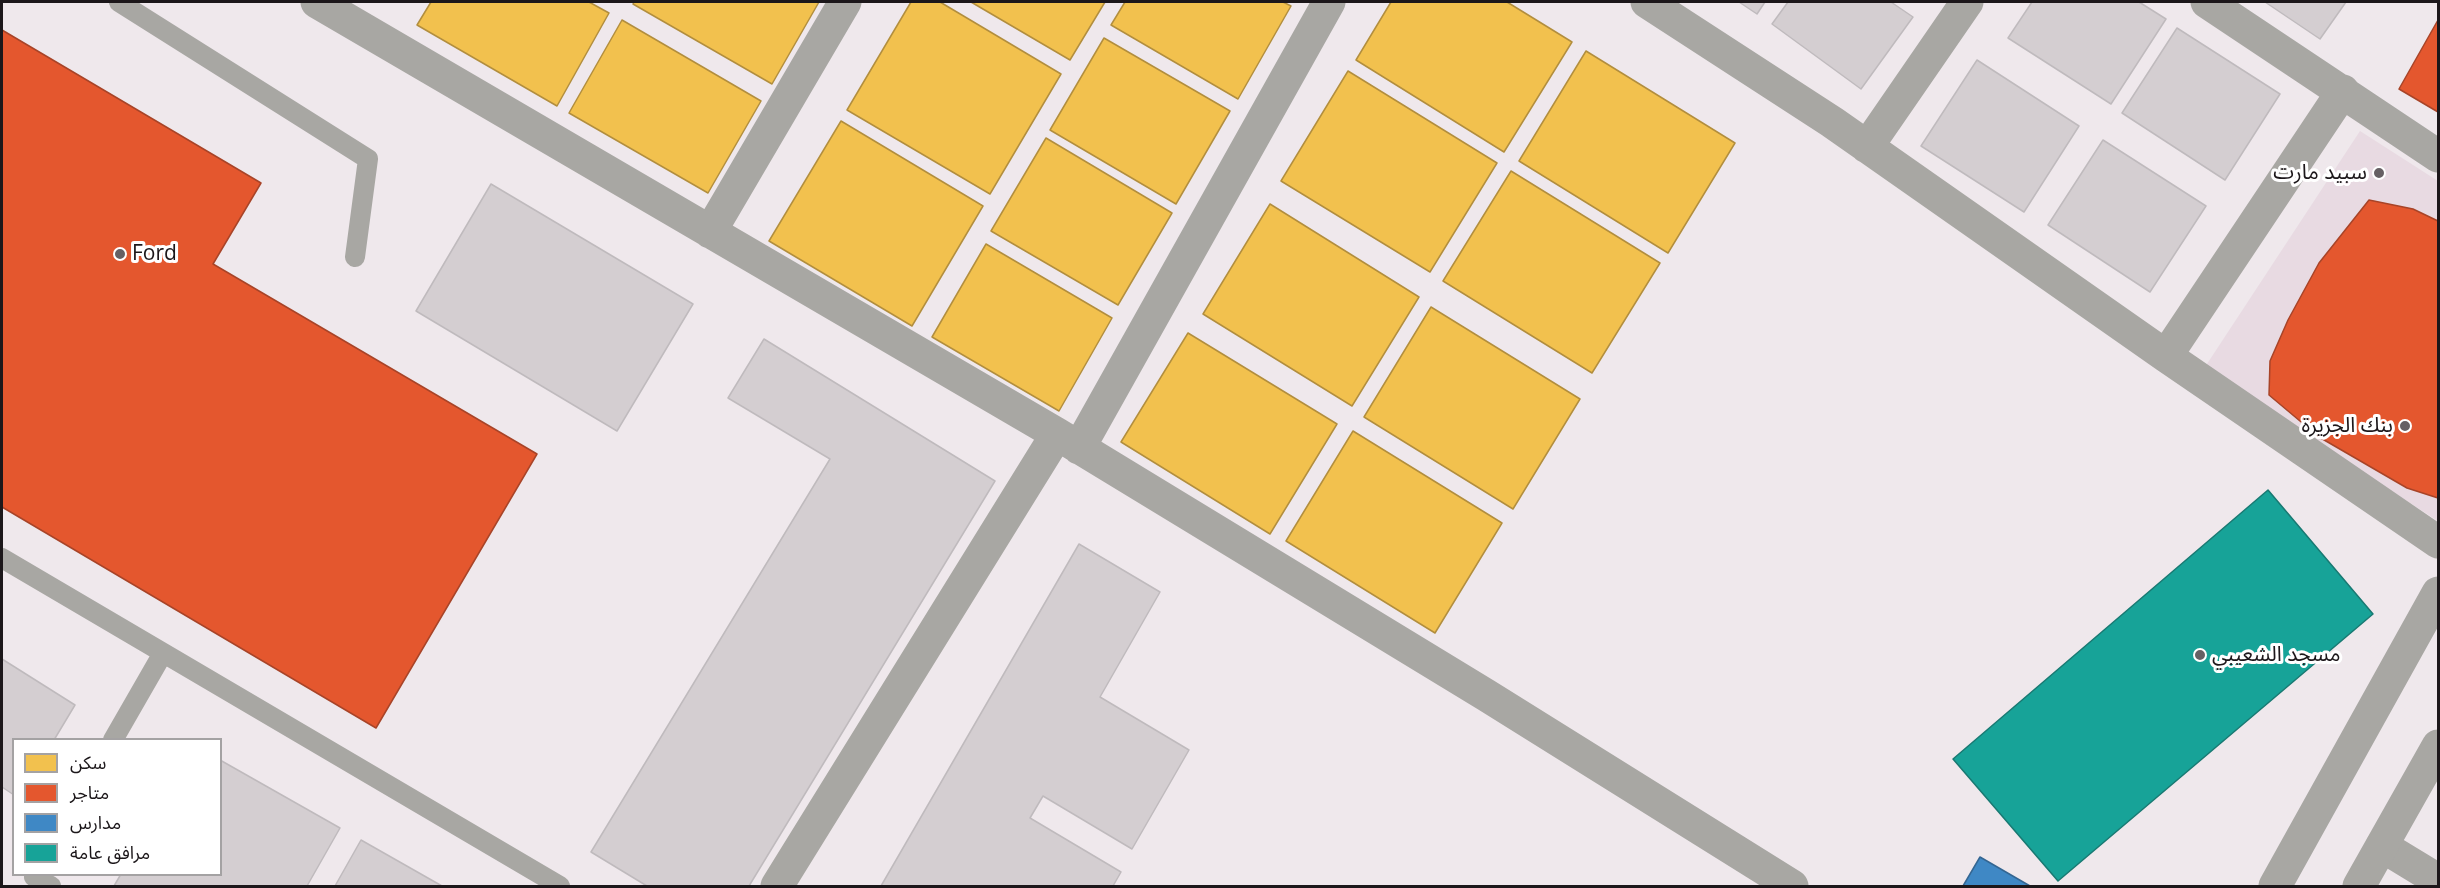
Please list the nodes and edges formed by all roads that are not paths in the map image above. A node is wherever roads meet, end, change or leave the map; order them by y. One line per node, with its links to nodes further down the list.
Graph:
1 (119, 2): 12 (lane)
2 (845, 2): 11 (street)
3 (1329, 2): 14 (street)
4 (1647, 2): 9 (street)
5 (1967, 2): 9 (street)
6 (2207, 2): 8 (street)
7 (334, 6): 11 (street)
8 (2343, 91): 10 (street); 13 (street)
9 (1867, 147): 13 (street)
10 (2439, 156)
11 (710, 232): 14 (street)
12 (355, 257)
13 (2166, 357): 15 (street)
14 (1068, 441): 24 (street); 25 (street)
15 (2439, 543)
16 (2, 558): 18 (lane)
17 (2439, 593): 26 (street)
18 (163, 653): 19 (lane); 23 (lane)
19 (114, 738)
20 (2439, 746): 21 (street)
21 (2382, 846): 22 (street); 27 (street)
22 (2439, 880)
23 (560, 886)
24 (777, 886)
25 (1792, 886)
26 (2275, 886)
27 (2360, 886)

